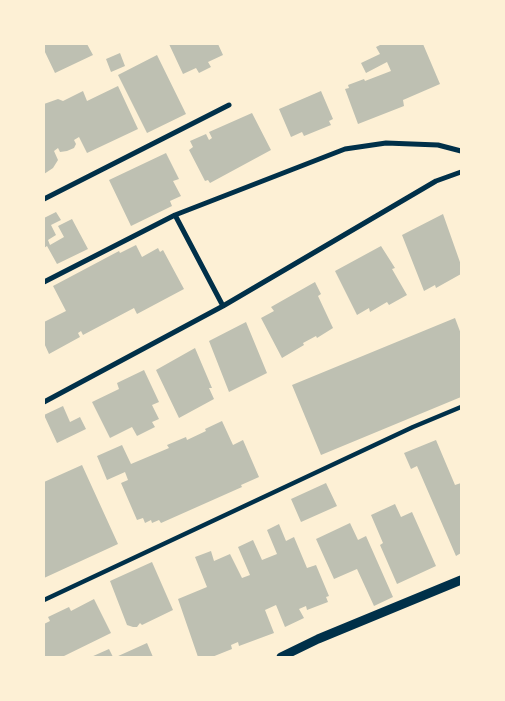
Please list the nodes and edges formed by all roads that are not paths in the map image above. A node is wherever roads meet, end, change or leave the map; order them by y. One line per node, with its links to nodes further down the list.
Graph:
1 (229, 105): 4 (street)
2 (461, 151): 5 (street)
3 (461, 172): 7 (street)
4 (44, 199)
5 (175, 215): 6 (street); 7 (street)
6 (44, 282)
7 (223, 306): 8 (street)
8 (44, 402)
9 (461, 407): 11 (street)
10 (461, 580): 12 (street)
11 (44, 600)
12 (281, 657)

